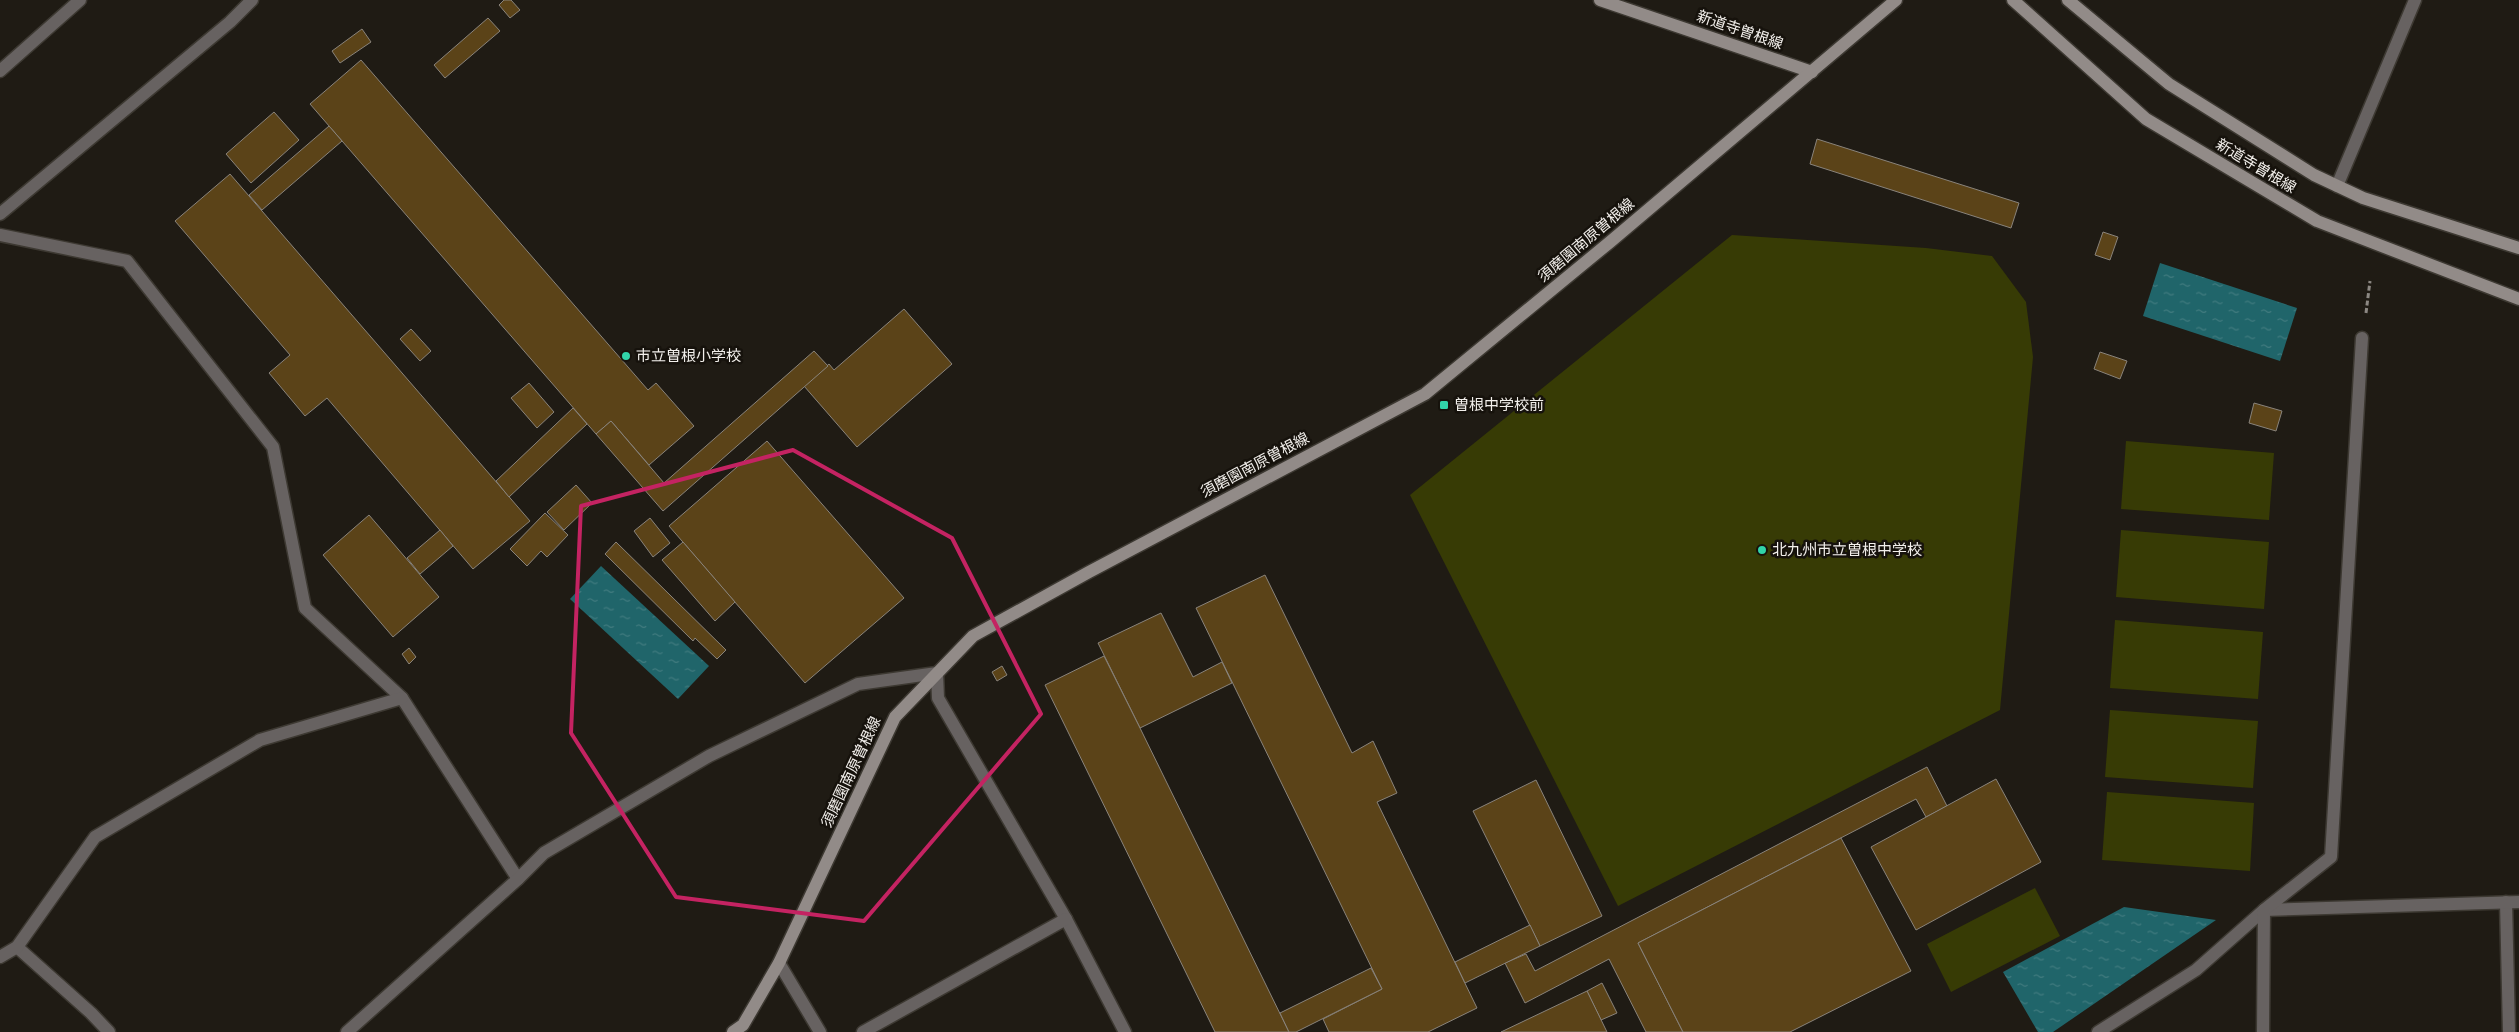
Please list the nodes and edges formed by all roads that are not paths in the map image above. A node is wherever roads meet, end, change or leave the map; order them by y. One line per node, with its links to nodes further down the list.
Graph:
1 (80, 0): 8 (street)
2 (252, 0): 11 (street)
3 (1600, 0): 9 (main road, 新道寺曽根線)
4 (1896, 0): 9 (main road, 須磨園南原曽根線)
5 (2013, 0): 14 (main road, 新道寺曽根線)
6 (2068, 0): 10 (main road, 新道寺曽根線)
7 (2415, 0): 10 (street)
8 (0, 71)
9 (1812, 72): 16 (main road, 須磨園南原曽根線)
10 (2337, 186): 13 (main road, 新道寺曽根線)
11 (0, 214)
12 (0, 236): 17 (street)
13 (2519, 248)
14 (2519, 299)
15 (2362, 338): 20 (street)
16 (938, 673): 18 (street); 21 (street); 24 (main road, 須磨園南原曽根線)
17 (402, 698): 18 (street); 22 (street)
18 (518, 879): 26 (street)
19 (2513, 902): 20 (street); 33 (street)
20 (2264, 910): 31 (street); 32 (street)
21 (1066, 919): 29 (street); 30 (street)
22 (17, 946): 23 (street); 25 (street)
23 (0, 956)
24 (779, 963): 27 (main road, 須磨園南原曽根線); 28 (street)
25 (109, 1032)
26 (347, 1032)
27 (734, 1032)
28 (820, 1032)
29 (864, 1032)
30 (1124, 1032)
31 (2098, 1032)
32 (2263, 1032)
33 (2509, 1032)

